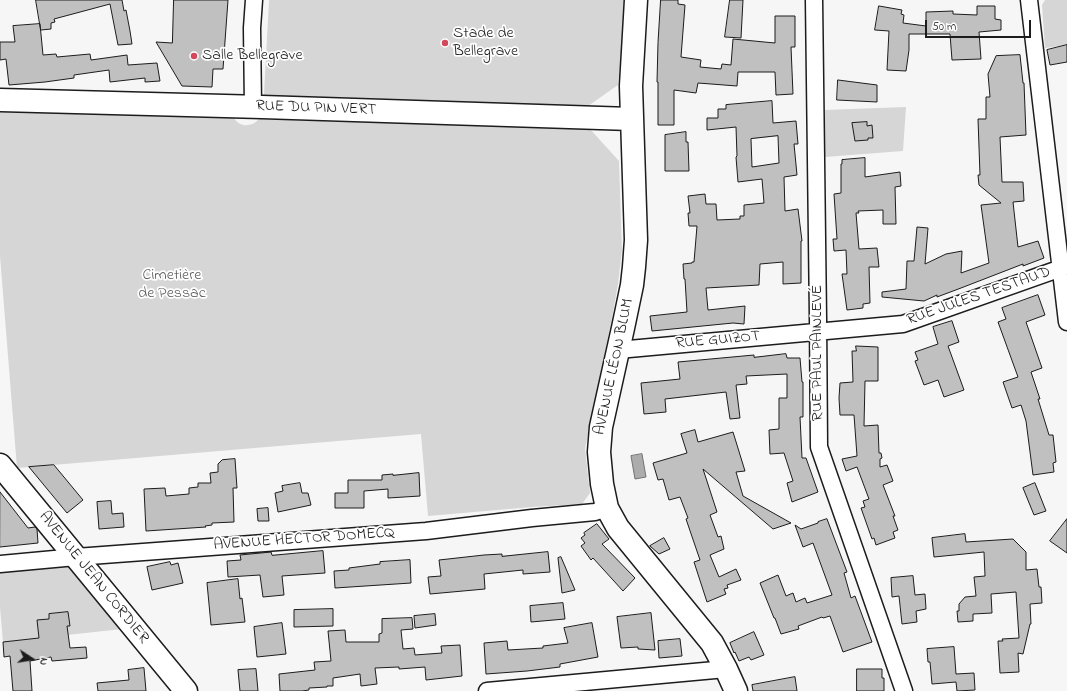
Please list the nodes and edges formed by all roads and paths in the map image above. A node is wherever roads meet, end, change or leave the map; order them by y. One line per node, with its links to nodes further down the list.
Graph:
1 (254, 0): 6 (street)
2 (636, 0): 7 (street, AVENUE LÉON BLUM)
3 (814, 0): 10 (street, RUE PAUL PAINLEVÉ)
4 (1029, 0): 8 (street)
5 (0, 100): 6 (street, RUE DU PIN VERT)
6 (253, 107): 7 (street, RUE DU PIN VERT)
7 (631, 119): 11 (street, AVENUE LÉON BLUM)
8 (1064, 267): 9 (street); 10 (street, RUE JULES TESTAUD)
9 (1067, 322)
10 (818, 331): 11 (street, RUE GUIZOT); 20 (street, RUE PAUL PAINLEVÉ)
11 (618, 350): 13 (street, AVENUE LÉON BLUM)
12 (0, 465): 14 (street, AVENUE JEAN CORDIER)
13 (606, 508): 14 (street, AVENUE HECTOR DOMECQ); 16 (street, AVENUE LÉON BLUM)
14 (76, 557): 15 (street, AVENUE HECTOR DOMECQ); 17 (street, AVENUE JEAN CORDIER)
15 (0, 564)
16 (726, 669): 18 (street); 19 (street, AVENUE LÉON BLUM)
17 (186, 691)
18 (487, 691)
19 (736, 691)
20 (904, 691)

